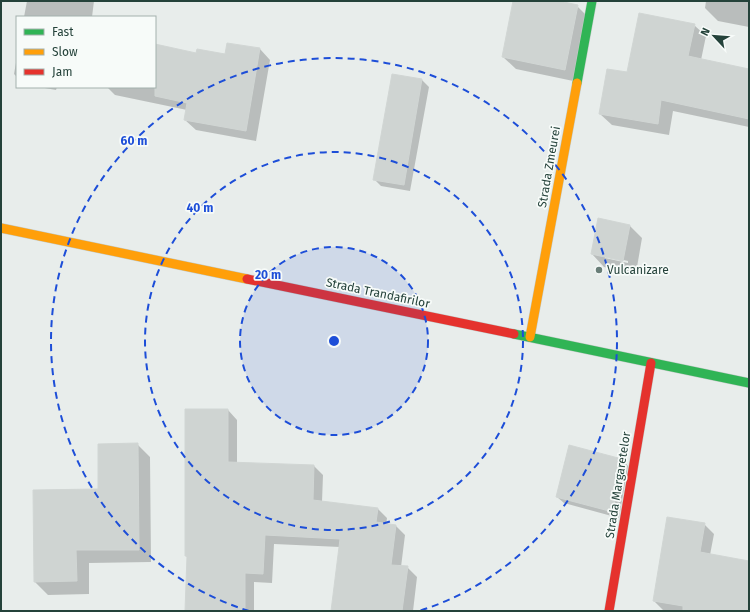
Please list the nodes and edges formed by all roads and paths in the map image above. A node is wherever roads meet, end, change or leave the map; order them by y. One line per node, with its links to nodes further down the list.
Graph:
1 (592, 1): 3 (main road, Strada Zmeurei)
2 (1, 228): 3 (main road, Strada Trandafirilor)
3 (530, 337): 4 (main road, Strada Trandafirilor)
4 (651, 363): 5 (main road, Strada Trandafirilor); 6 (main road, Strada Margaretelor)
5 (749, 383)
6 (609, 611)

